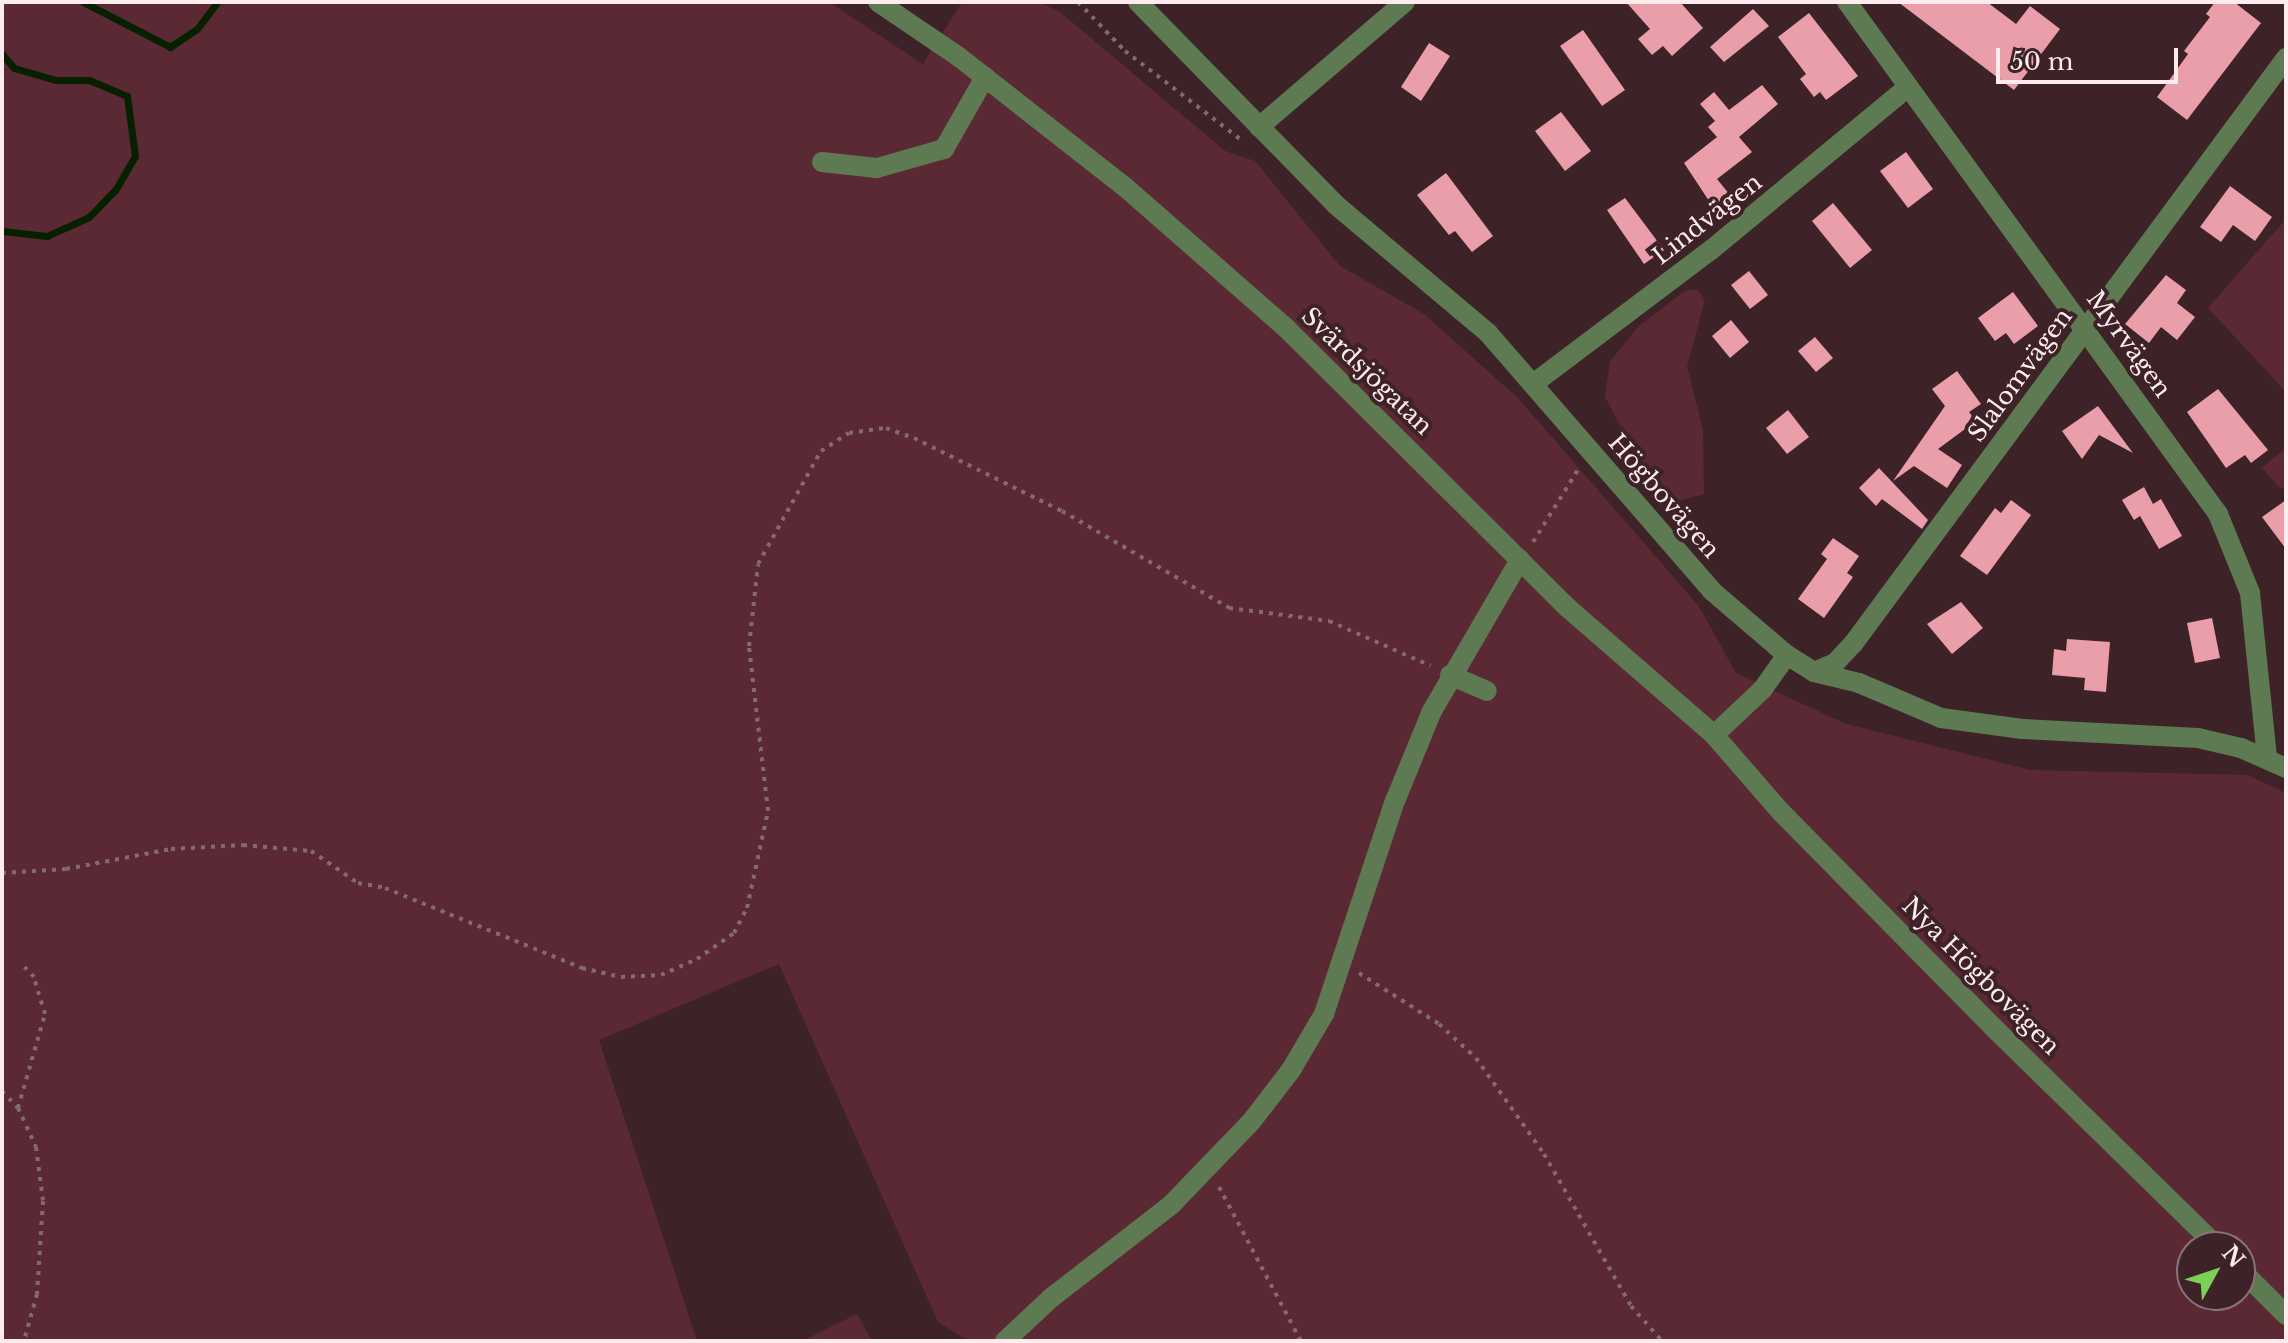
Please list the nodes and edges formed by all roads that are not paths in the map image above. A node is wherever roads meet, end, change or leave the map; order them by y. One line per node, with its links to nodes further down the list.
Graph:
1 (878, 2): 6 (street, Svärdsjögatan)
2 (1138, 2): 8 (street, Högbovägen)
3 (1405, 2): 8 (street)
4 (1847, 2): 7 (street, Myrvägen)
5 (2286, 58): 10 (street, Slalomvägen)
6 (985, 77): 9 (street); 12 (street, Svärdsjögatan)
7 (1908, 87): 10 (street, Myrvägen); 11 (street, Lindvägen)
8 (1259, 127): 11 (street, Högbovägen)
9 (822, 162)
10 (2086, 329): 14 (street, Slalomvägen); 18 (street, Myrvägen)
11 (1533, 384): 13 (street, Högbovägen)
12 (1520, 560): 15 (street); 17 (street, Svärdsjögatan)
13 (1787, 655): 14 (street, Högbovägen); 17 (street)
14 (1814, 672): 18 (street, Högbovägen)
15 (1450, 675): 16 (street); 23 (street)
16 (1487, 691)
17 (1714, 735): 20 (street, Nya Högbovägen)
18 (2267, 758): 19 (street, Högbovägen)
19 (2286, 768)
20 (2202, 1231)
21 (2256, 1285): 22 (street)
22 (2286, 1315)
23 (1005, 1341)

